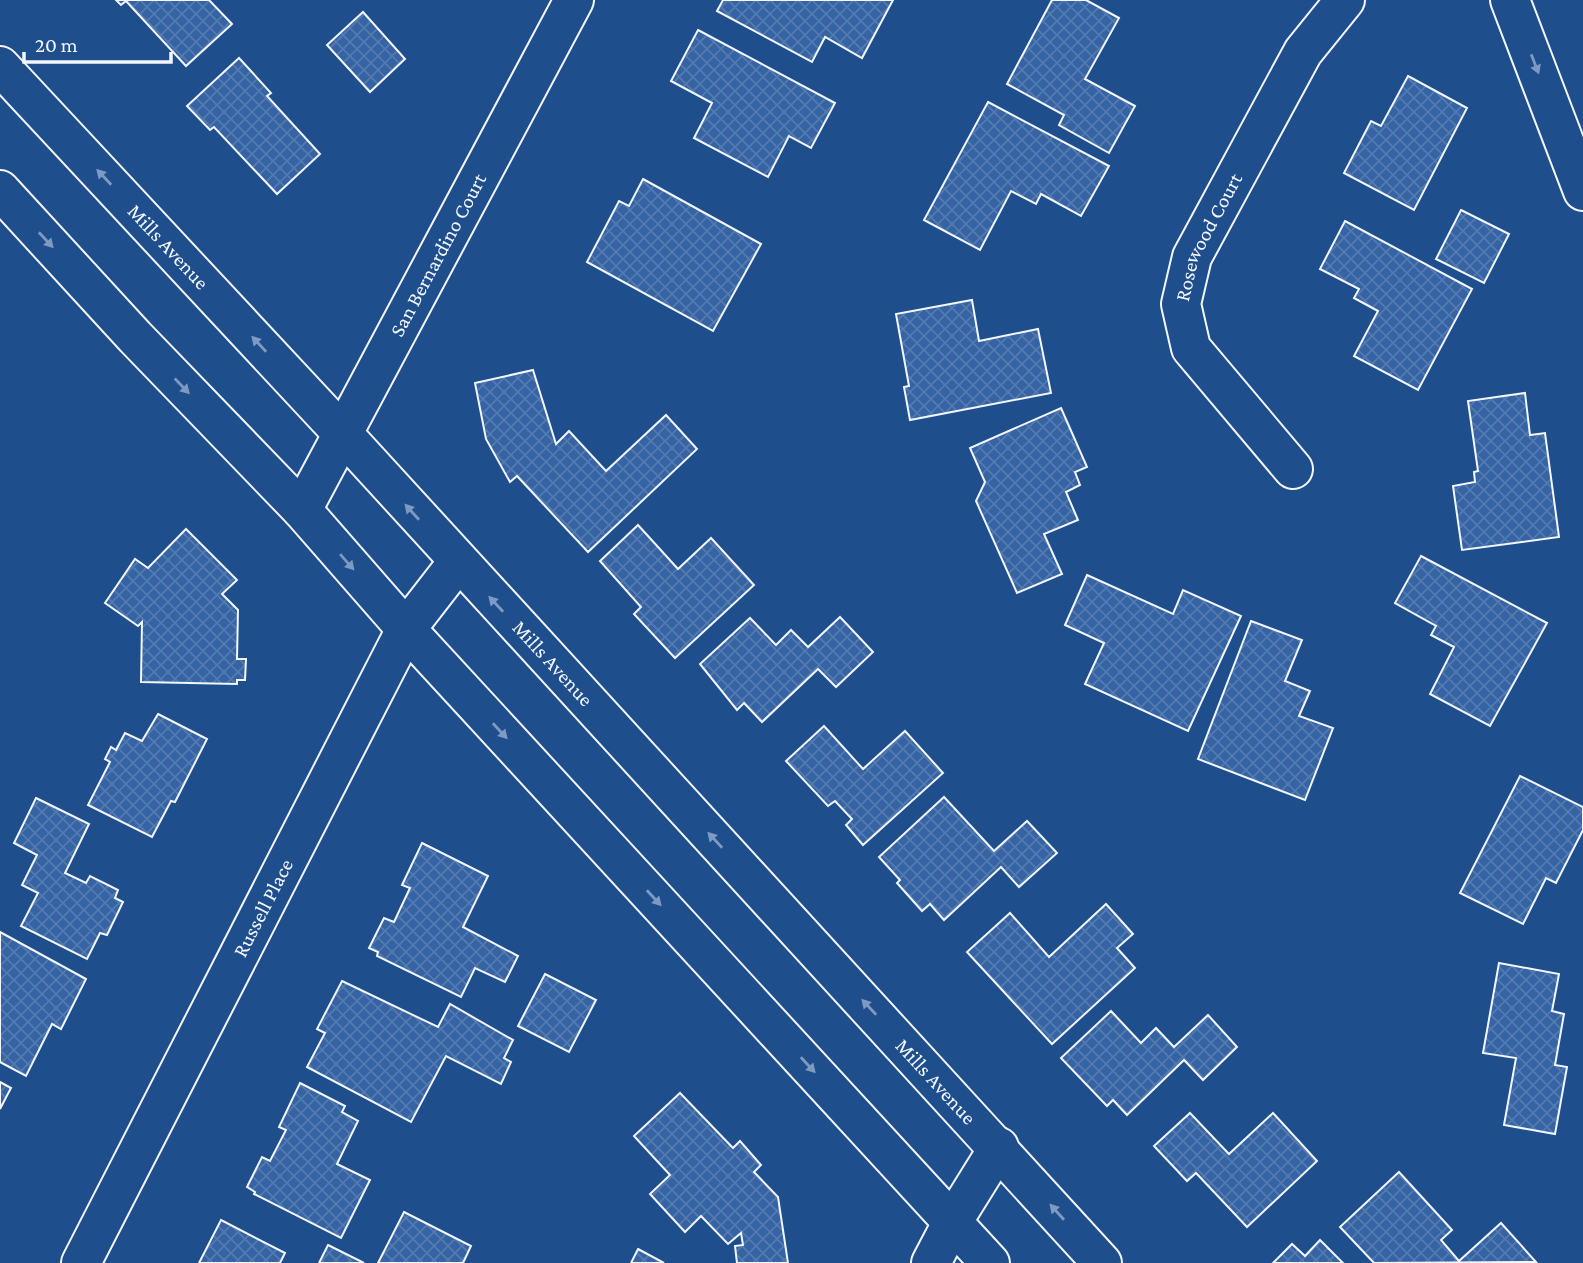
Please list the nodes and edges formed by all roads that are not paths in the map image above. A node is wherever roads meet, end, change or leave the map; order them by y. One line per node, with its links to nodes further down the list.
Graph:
1 (574, 0): 7 (main road, San Bernardino Court)
2 (1345, 0): 8 (main road, Rosewood Court)
3 (1510, 0): 6 (main road, one-way to 6)
4 (0, 66): 7 (main road, Mills Avenue, one-way to 4)
5 (0, 190): 9 (main road, one-way to 9)
6 (1583, 191)
7 (343, 434): 9 (main road, San Bernardino Court); 10 (main road, Mills Avenue, one-way to 7)
8 (1293, 469)
9 (302, 510): 11 (main road, one-way to 11)
10 (458, 562): 11 (main road, Russell Place); 12 (main road, Mills Avenue, one-way to 10)
11 (406, 629): 13 (main road, one-way to 13); 14 (main road, Russell Place)
12 (999, 1147): 13 (main road); 17 (main road, Mills Avenue, one-way to 12)
13 (953, 1221): 15 (main road); 16 (main road)
14 (81, 1263)
15 (931, 1263)
16 (990, 1263)
17 (1102, 1263)

